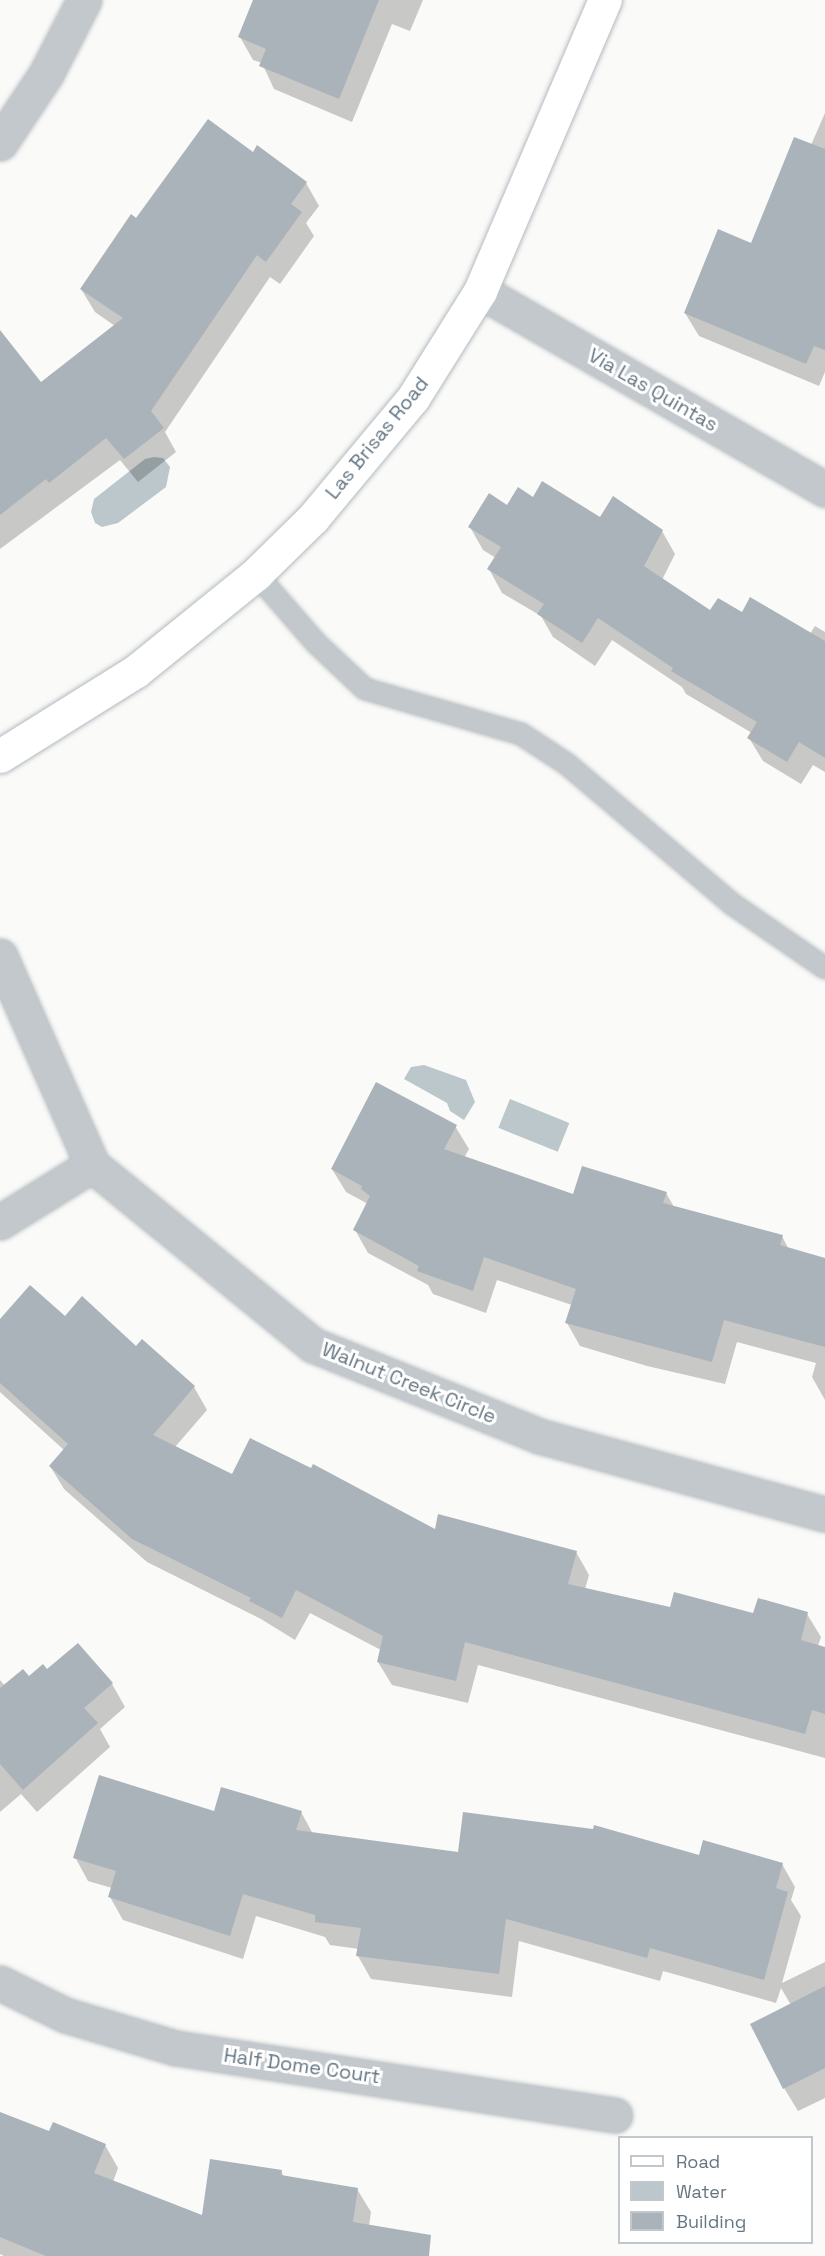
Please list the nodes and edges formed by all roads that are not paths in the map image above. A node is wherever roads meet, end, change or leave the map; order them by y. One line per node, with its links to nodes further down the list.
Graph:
1 (84, 0): 3 (street)
2 (605, 0): 4 (street, Las Brisas Road)
3 (0, 143)
4 (480, 291): 5 (street, Via Las Quintas); 6 (street, Las Brisas Road)
5 (825, 489)
6 (256, 574): 7 (street, Las Brisas Road); 9 (lane)
7 (0, 756)
8 (0, 956): 10 (street, Walnut Creek Circle)
9 (825, 968)
10 (92, 1165): 11 (street); 12 (street, Walnut Creek Circle)
11 (0, 1222)
12 (825, 1514)
13 (0, 1983): 14 (street, Half Dome Court)
14 (615, 2115)

